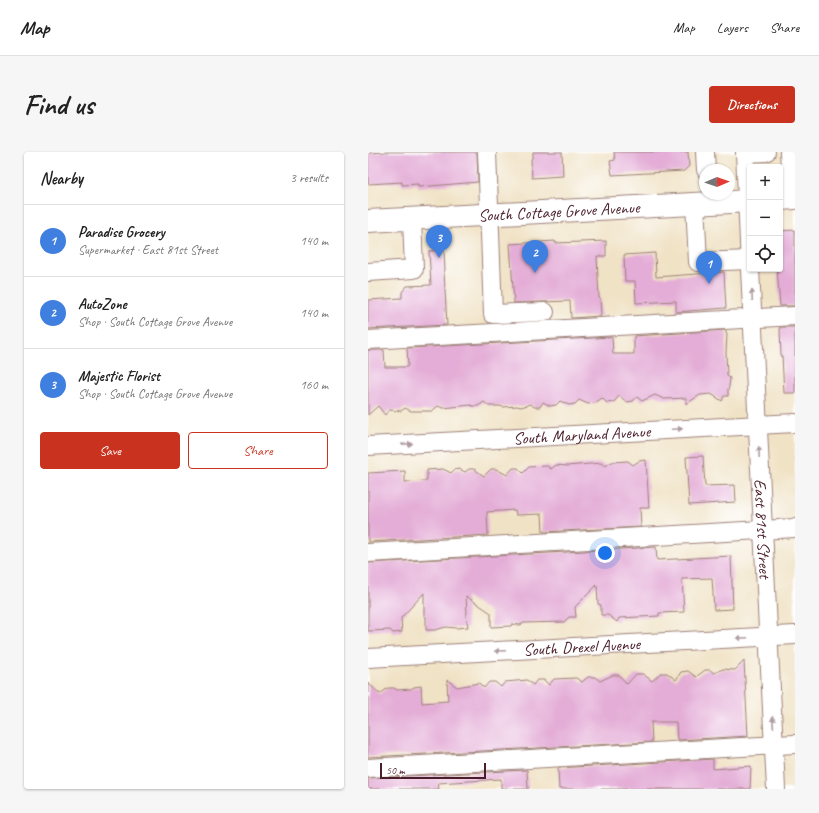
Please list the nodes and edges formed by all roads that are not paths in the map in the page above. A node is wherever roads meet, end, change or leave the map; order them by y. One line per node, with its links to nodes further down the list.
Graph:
1 (487, 152): 11 (street)
2 (705, 152): 6 (street)
3 (766, 152): 5 (street)
4 (789, 152): 7 (street)
5 (745, 153): 9 (street)
6 (706, 164)
7 (789, 199)
8 (704, 200): 10 (main road, South Cottage Grove Avenue); 11 (main road, South Cottage Grove Avenue); 14 (street)
9 (748, 200)
10 (747, 201)
11 (489, 214): 12 (main road, South Cottage Grove Avenue); 17 (street)
12 (412, 219): 13 (main road, South Cottage Grove Avenue); 15 (street)
13 (368, 221)
14 (747, 260)
15 (368, 272)
16 (750, 272): 19 (street, East 81st Street, one-way to 16)
17 (545, 312)
18 (795, 316): 19 (street)
19 (753, 318): 20 (street); 22 (street, East 81st Street)
20 (368, 340)
21 (795, 423): 22 (street, South Maryland Avenue)
22 (758, 425): 23 (street, South Maryland Avenue, one-way to 22); 25 (street, East 81st Street, one-way to 22)
23 (368, 446)
24 (795, 528): 25 (street)
25 (763, 530): 26 (street); 28 (street, East 81st Street)
26 (368, 553)
27 (795, 635): 28 (street, South Drexel Avenue)
28 (769, 636): 29 (street, South Drexel Avenue, one-way to 29); 31 (street, East 81st Street, one-way to 28)
29 (368, 658)
30 (795, 744): 31 (street)
31 (774, 746): 32 (street); 33 (street, East 81st Street)
32 (368, 768)
33 (776, 789)

